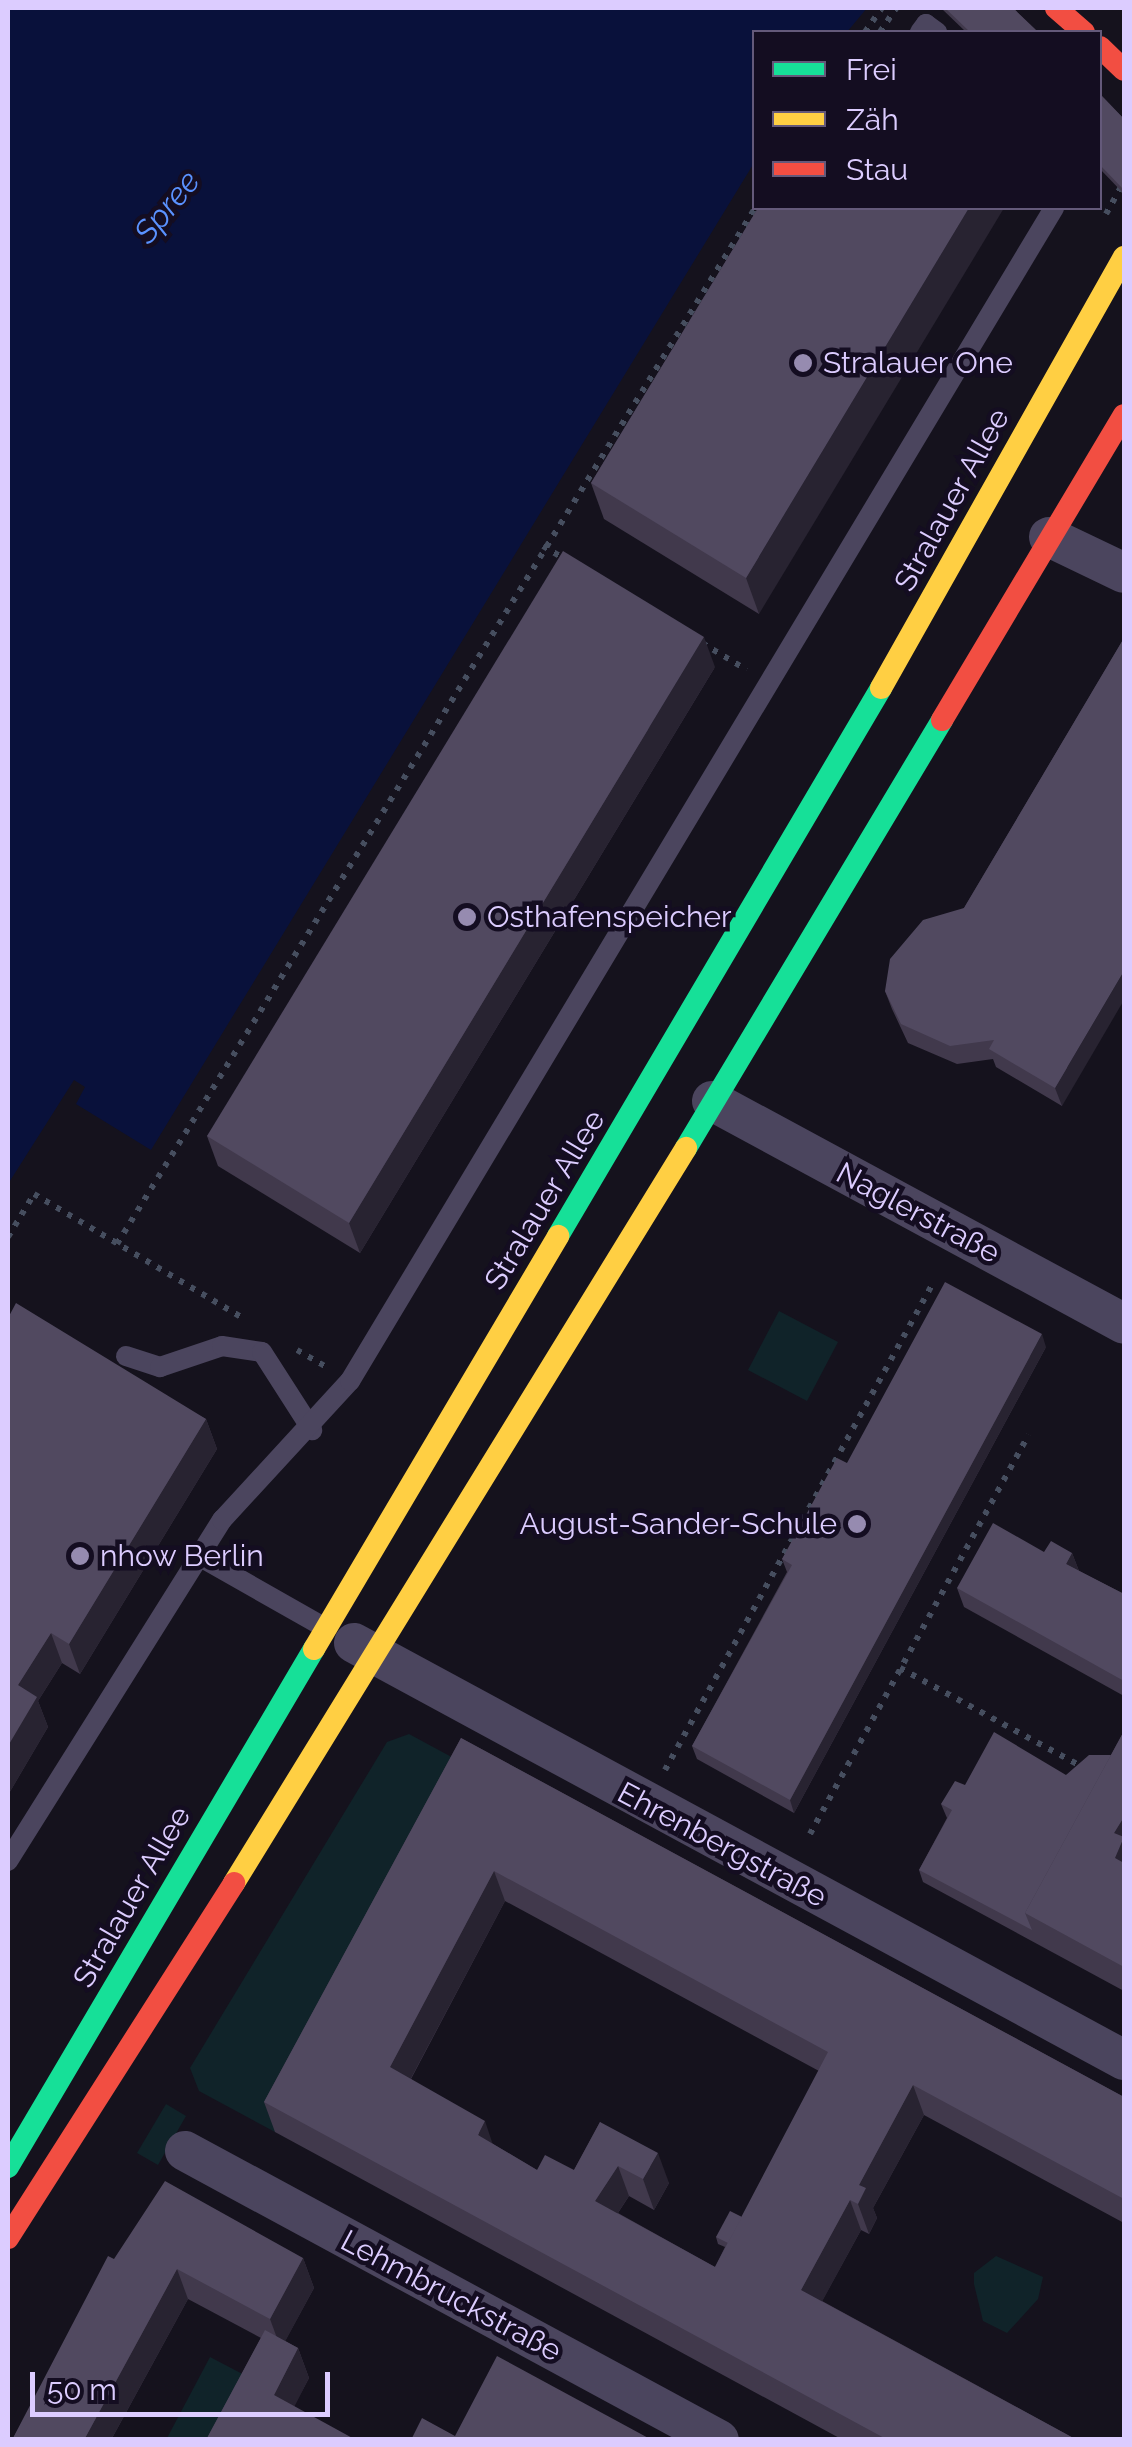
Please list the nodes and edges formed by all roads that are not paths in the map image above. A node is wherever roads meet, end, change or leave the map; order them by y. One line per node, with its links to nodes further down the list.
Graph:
1 (1056, 8): 2 (main road)
2 (1082, 30)
3 (1102, 49): 4 (main road)
4 (1124, 70)
5 (1053, 210): 13 (lane)
6 (1124, 258): 15 (main road, Stralauer Allee)
7 (1124, 415): 8 (main road)
8 (1048, 537): 9 (street); 10 (main road)
9 (1124, 573)
10 (712, 1101): 11 (street, Naglerstraße); 16 (main road)
11 (1124, 1324)
12 (126, 1356): 13 (lane)
13 (312, 1430): 14 (lane)
14 (198, 1555): 15 (lane); 17 (lane)
15 (322, 1626): 16 (street, Ehrenbergstraße); 20 (main road, Stralauer Allee)
16 (379, 1656): 18 (street, Ehrenbergstraße); 21 (main road)
17 (8, 1860)
18 (1124, 2060)
19 (185, 2152): 22 (street, Lehmbruckstraße)
20 (8, 2167)
21 (8, 2238)
22 (719, 2440)

